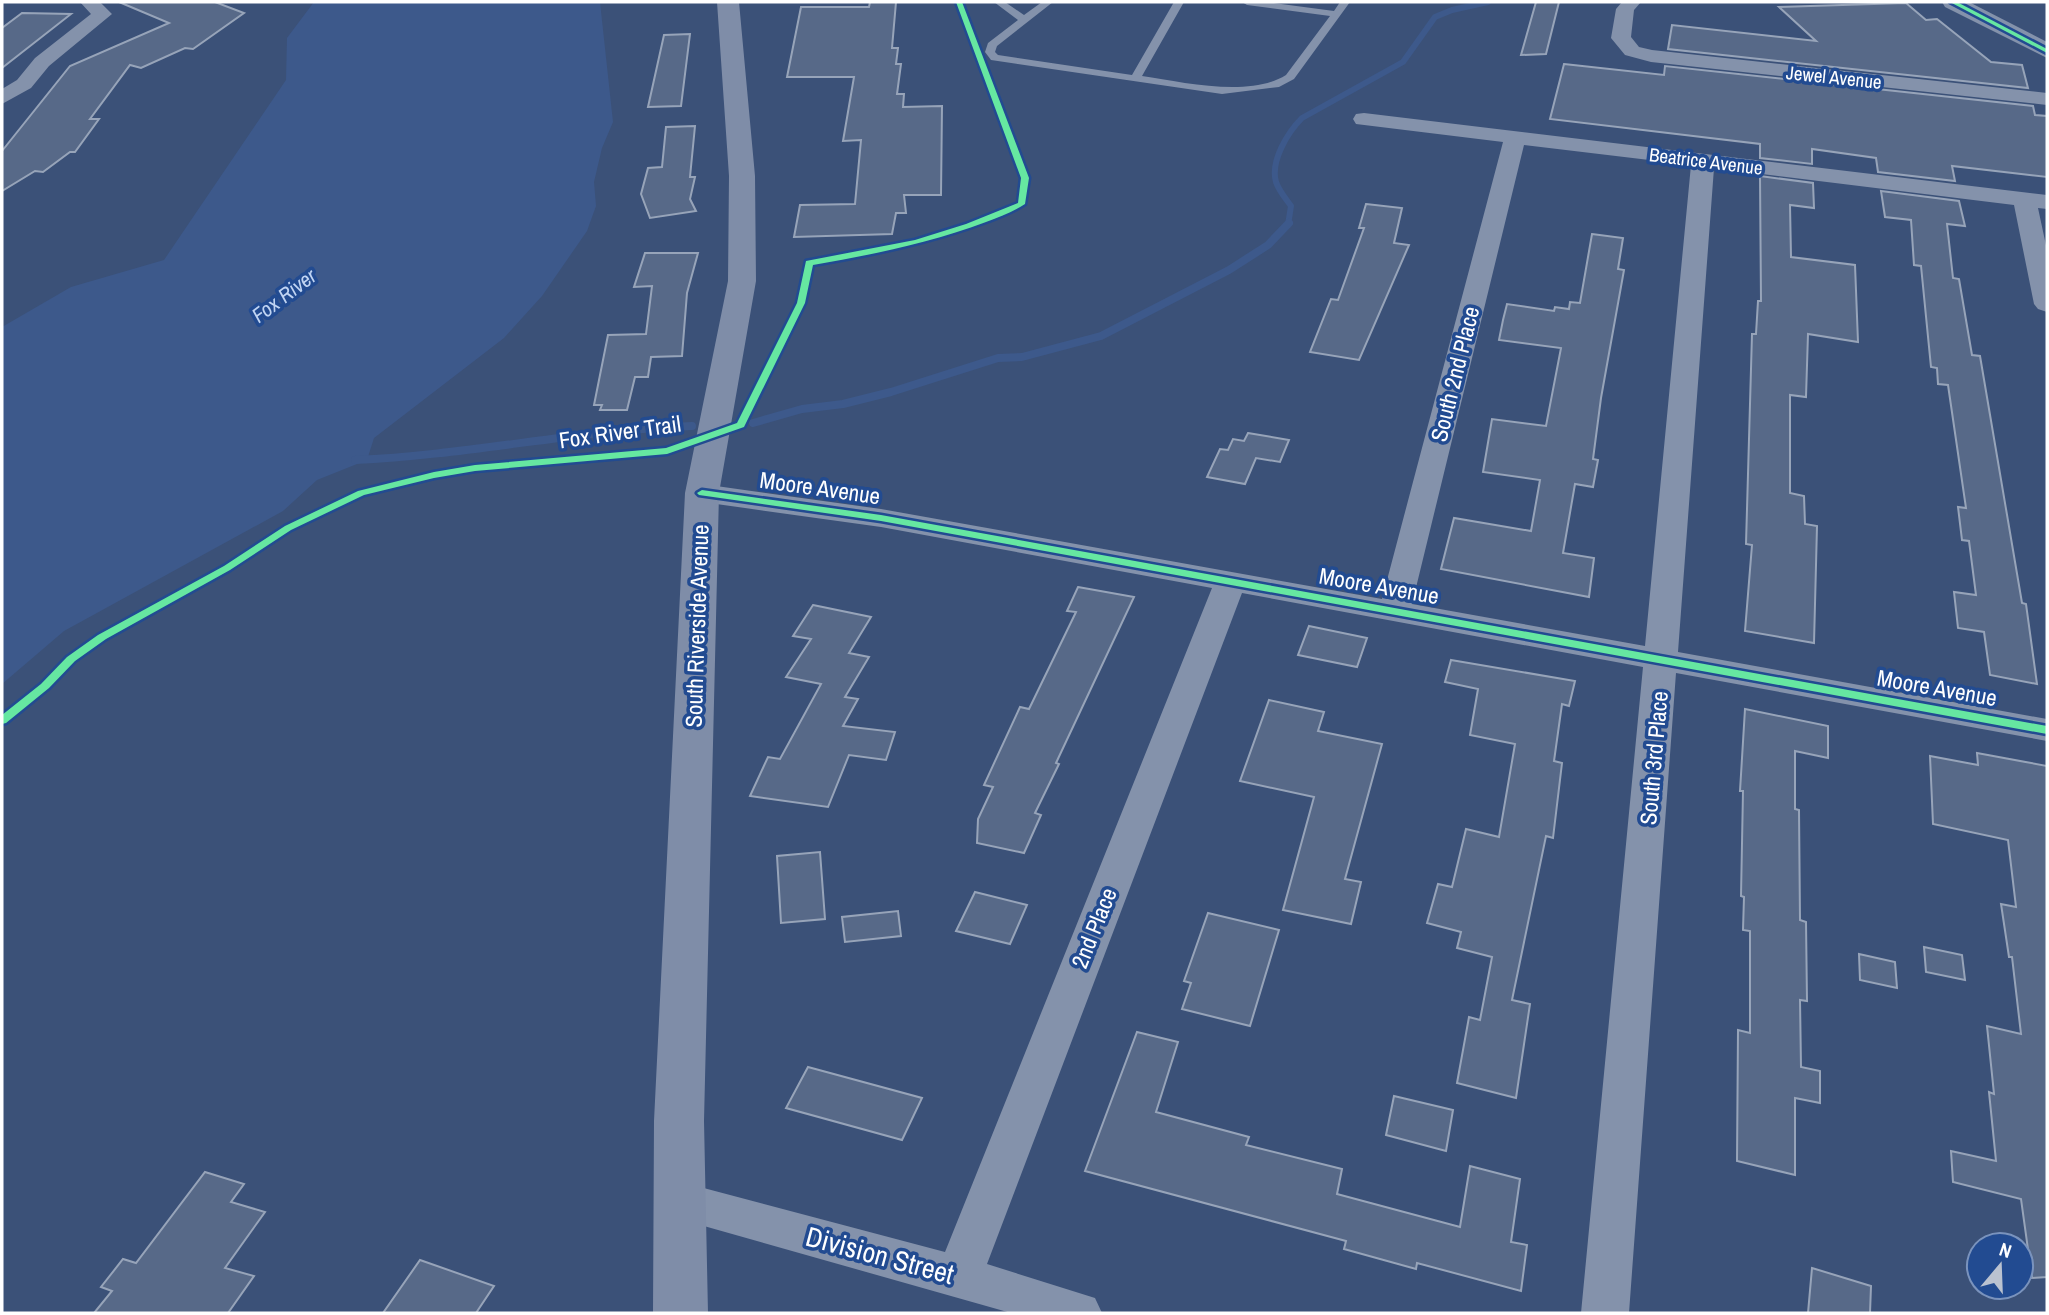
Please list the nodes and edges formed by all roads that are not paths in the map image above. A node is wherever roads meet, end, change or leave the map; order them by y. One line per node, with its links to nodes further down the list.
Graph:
1 (89, 2): 14 (street)
2 (728, 2): 21 (main road, South Riverside Avenue)
3 (999, 2): 11 (lane)
4 (1048, 2): 11 (lane)
5 (1179, 2): 13 (lane)
6 (1247, 2): 10 (lane)
7 (1345, 2): 10 (lane)
8 (1632, 2): 15 (street, Jewel Avenue)
9 (1953, 2): 12 (street)
10 (1337, 14): 13 (lane)
11 (1026, 21): 13 (lane)
12 (2047, 51)
13 (1134, 80)
14 (2, 98)
15 (2047, 99)
16 (1364, 119): 17 (street, Beatrice Avenue)
17 (1515, 138): 18 (street, Beatrice Avenue); 23 (street, South 2nd Place)
18 (1703, 161): 19 (street, Beatrice Avenue); 24 (street, South 3rd Place)
19 (2036, 200): 20 (street)
20 (2047, 303)
21 (702, 493): 22 (street, Moore Avenue); 26 (main road, South Riverside Avenue)
22 (1231, 581): 23 (street, Moore Avenue); 27 (street, 2nd Place)
23 (1395, 610): 24 (street, Moore Avenue)
24 (1662, 659): 25 (street, Moore Avenue); 30 (street, South 3rd Place)
25 (2047, 730)
26 (681, 1200): 27 (street, Division Street); 28 (main road, South Riverside Avenue)
27 (959, 1276): 29 (street, Division Street)
28 (680, 1313)
29 (1078, 1313)
30 (1605, 1313)

